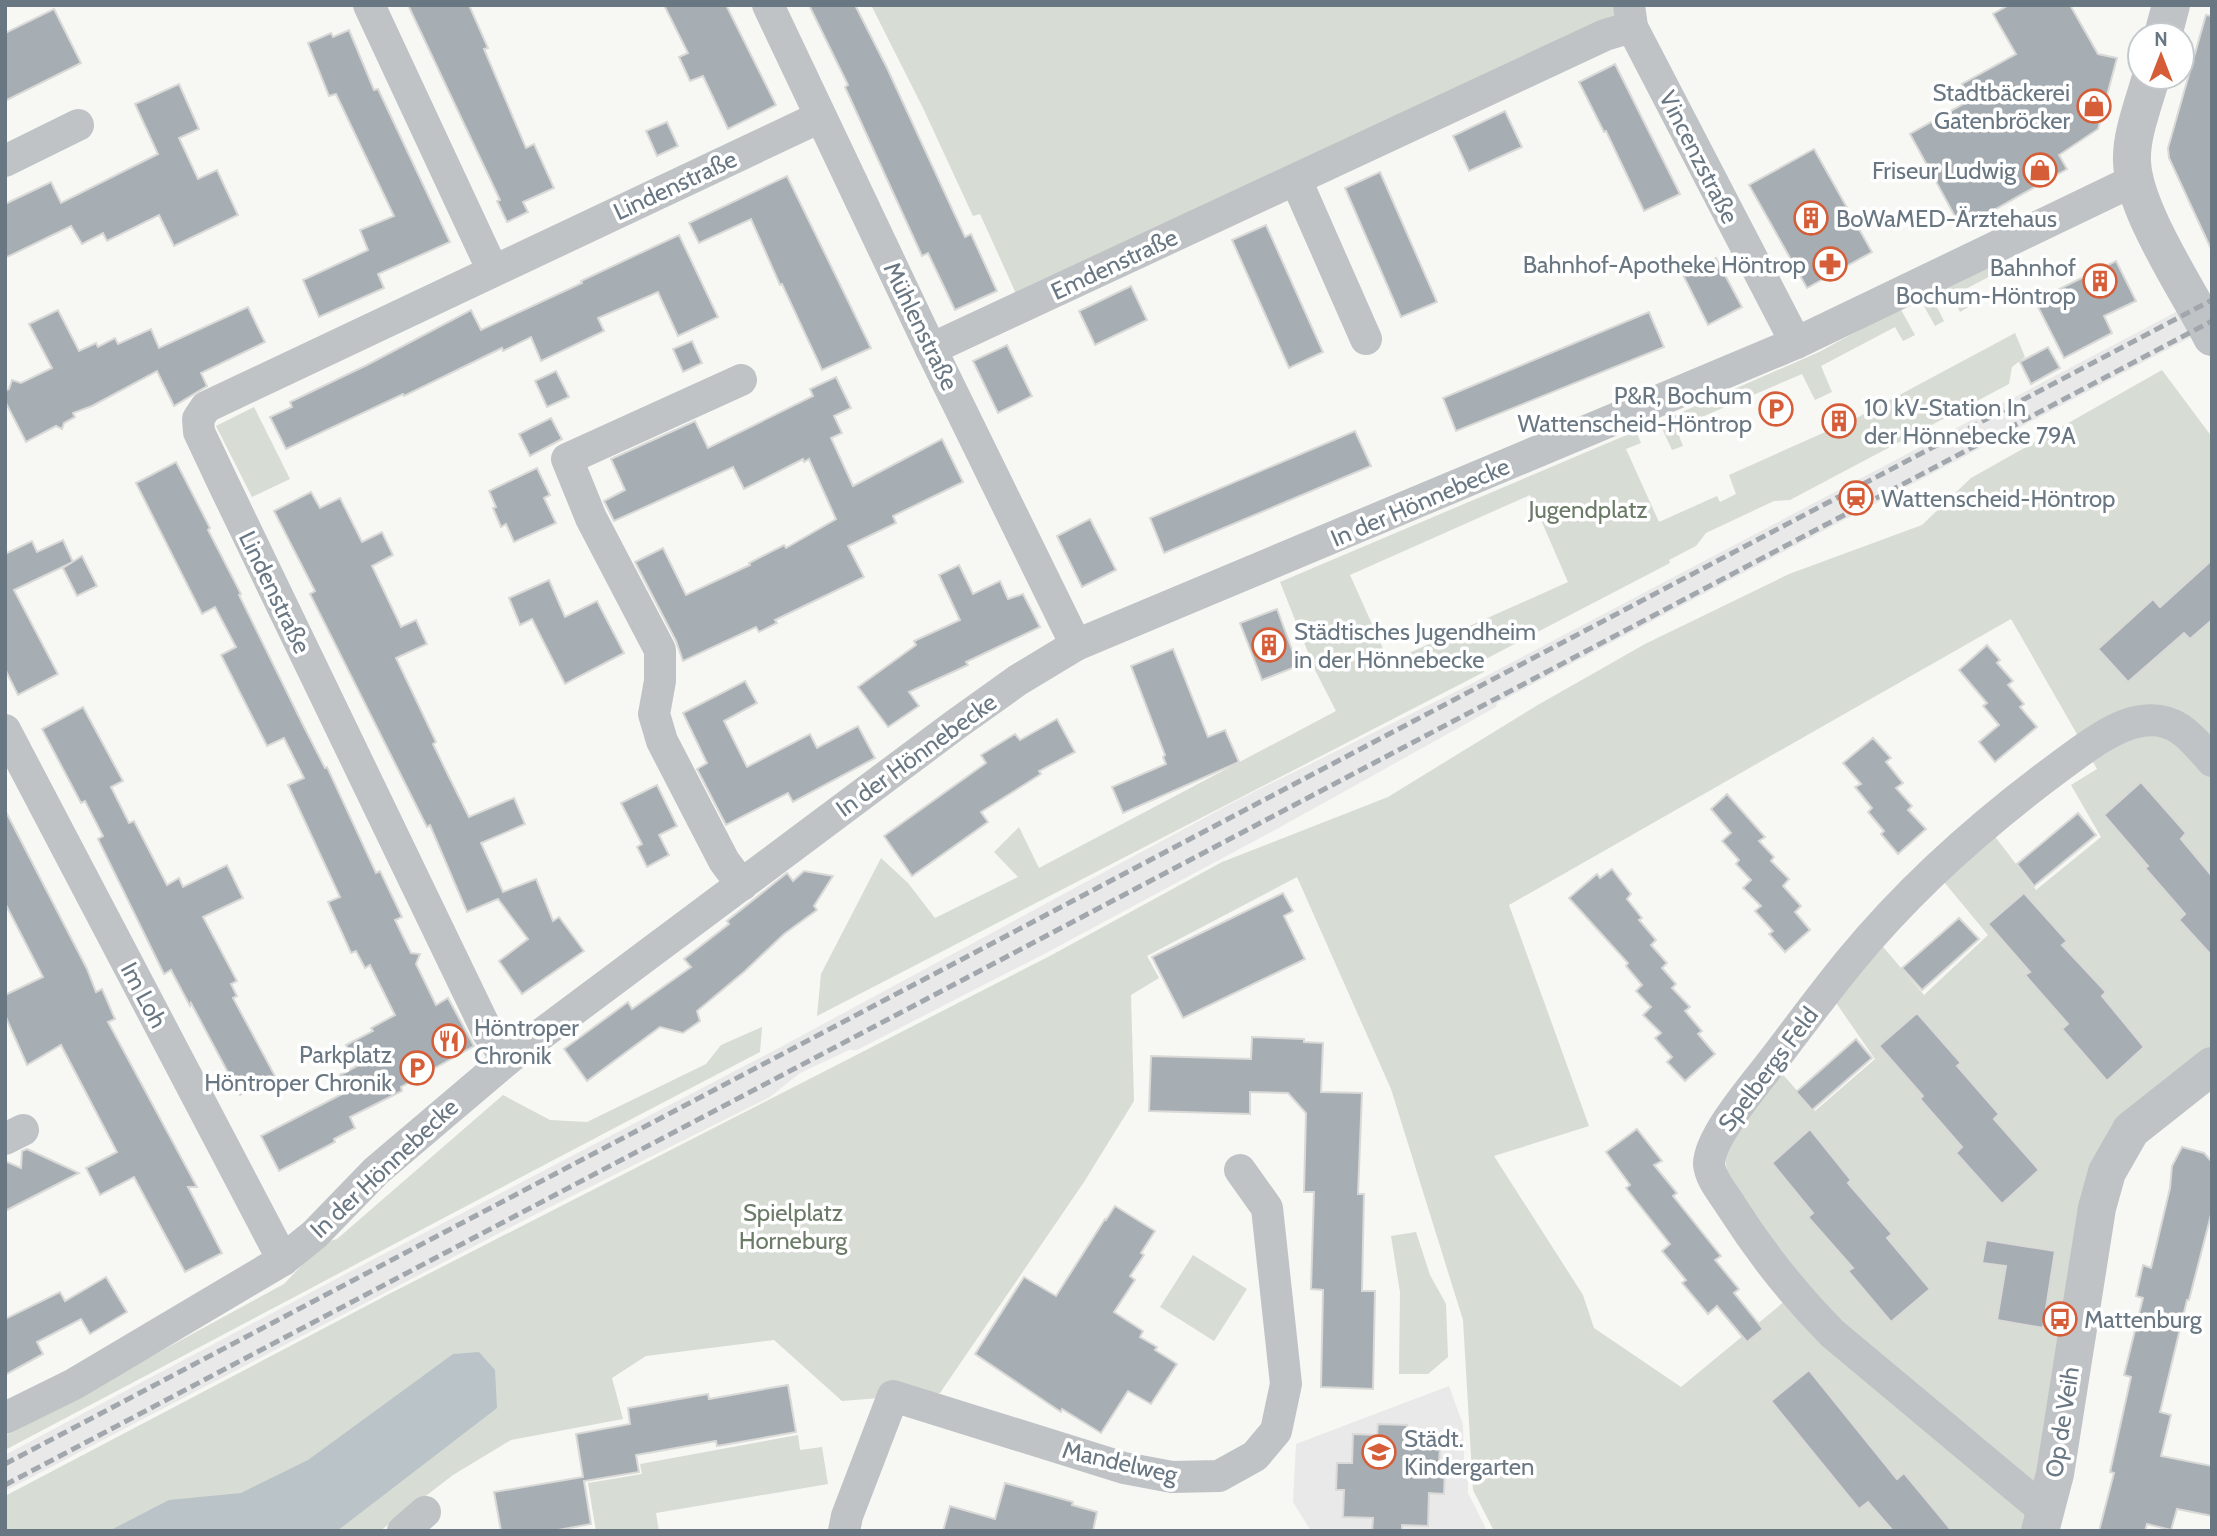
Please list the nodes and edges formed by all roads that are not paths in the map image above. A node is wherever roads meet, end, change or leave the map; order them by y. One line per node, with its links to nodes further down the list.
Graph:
1 (369, 5): 10 (street)
2 (768, 5): 5 (street, Mühlenstraße)
3 (1630, 16): 8 (street, Emdenstraße); 13 (street, Vincenzstraße)
4 (2147, 91): 9 (street)
5 (820, 117): 10 (street, Lindenstraße); 14 (street, Mühlenstraße)
6 (78, 125): 7 (street)
7 (5, 161)
8 (1296, 180): 12 (street); 14 (street, Emdenstraße)
9 (2135, 180): 11 (street); 13 (street, In der Hönnebecke)
10 (493, 271): 20 (street, Lindenstraße)
11 (2212, 337)
12 (1366, 339)
13 (1796, 343): 16 (street, In der Hönnebecke)
14 (931, 349): 16 (street, Mühlenstraße)
15 (741, 380): 19 (street)
16 (1076, 645): 19 (street, In der Hönnebecke)
17 (5, 730): 23 (street, Im Loh)
18 (2212, 761): 25 (street, Spelbergs Feld)
19 (742, 885): 20 (street, In der Hönnebecke)
20 (508, 1059): 23 (street, In der Hönnebecke)
21 (2212, 1066): 25 (street, Op de Veih)
22 (1240, 1170): 26 (street, Mandelweg)
23 (283, 1260): 24 (street, In der Hönnebecke)
24 (5, 1418)
25 (2043, 1521)
26 (844, 1531)

